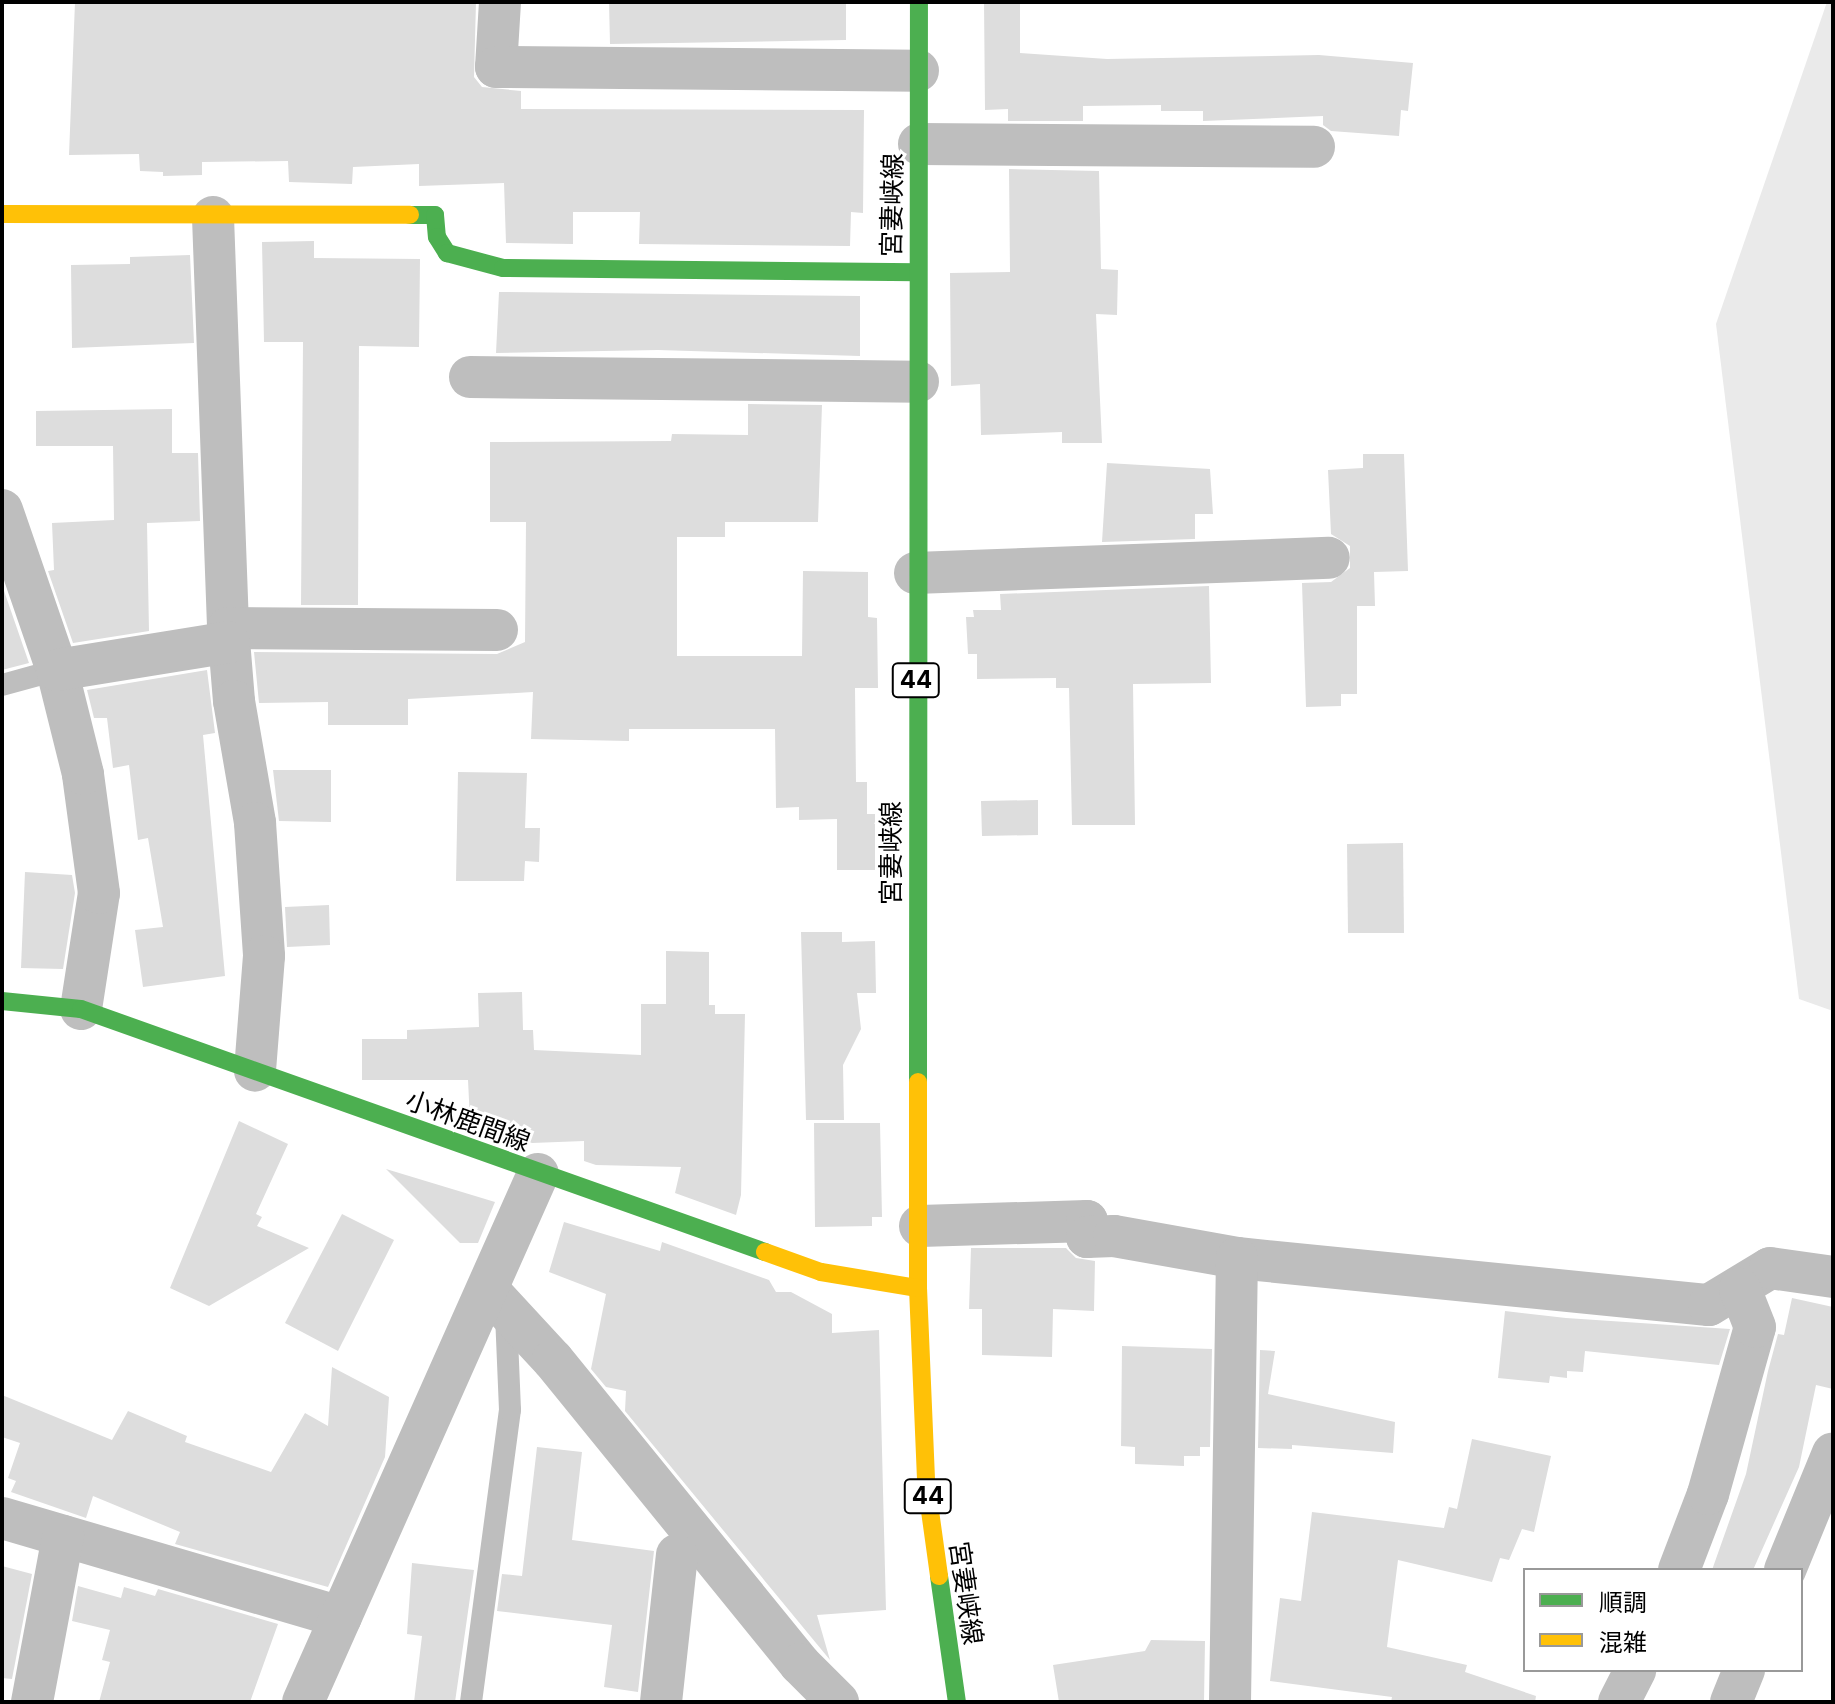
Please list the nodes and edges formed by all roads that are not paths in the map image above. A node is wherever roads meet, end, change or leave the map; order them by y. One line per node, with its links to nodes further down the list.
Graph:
1 (500, 2): 3 (street)
2 (919, 2): 3 (main road, 宮妻峡線 / 44)
3 (918, 71): 4 (main road, 宮妻峡線 / 44)
4 (919, 144): 5 (street); 8 (main road, 宮妻峡線 / 44)
5 (1314, 147)
6 (2, 214): 7 (main road)
7 (213, 217): 8 (main road); 15 (street)
8 (917, 272): 10 (main road, 宮妻峡線 / 44)
9 (470, 377): 10 (street)
10 (918, 382): 13 (main road, 宮妻峡線 / 44)
11 (2, 510): 16 (street)
12 (1329, 558): 13 (street)
13 (915, 573): 22 (main road, 宮妻峡線 / 44)
14 (497, 630): 15 (street)
15 (229, 635): 16 (street); 20 (street)
16 (57, 670): 17 (lane); 19 (street)
17 (2, 685)
18 (2, 1001): 19 (main road, 小林鹿間線)
19 (81, 1009): 20 (main road, 小林鹿間線)
20 (255, 1071): 21 (main road, 小林鹿間線)
21 (538, 1174): 25 (main road, 小林鹿間線); 27 (street)
22 (920, 1226): 23 (street); 25 (main road, 宮妻峡線 / 44)
23 (1237, 1258): 26 (street); 43 (street)
24 (1833, 1277): 26 (street)
25 (918, 1288): 42 (main road, 宮妻峡線 / 44)
26 (1740, 1289): 32 (street)
27 (498, 1300): 34 (street); 39 (lane); 41 (street)
28 (1833, 1453): 33 (street)
29 (2, 1518): 30 (street)
30 (63, 1536): 34 (street); 37 (street)
31 (677, 1555): 40 (street)
32 (1680, 1568)
33 (1786, 1568)
34 (341, 1617): 38 (street)
35 (1634, 1672): 44 (street)
36 (1743, 1672): 45 (street)
37 (32, 1702)
38 (303, 1702)
39 (471, 1702)
40 (661, 1702)
41 (838, 1702)
42 (957, 1702)
43 (1230, 1702)
44 (1619, 1702)
45 (1731, 1702)

